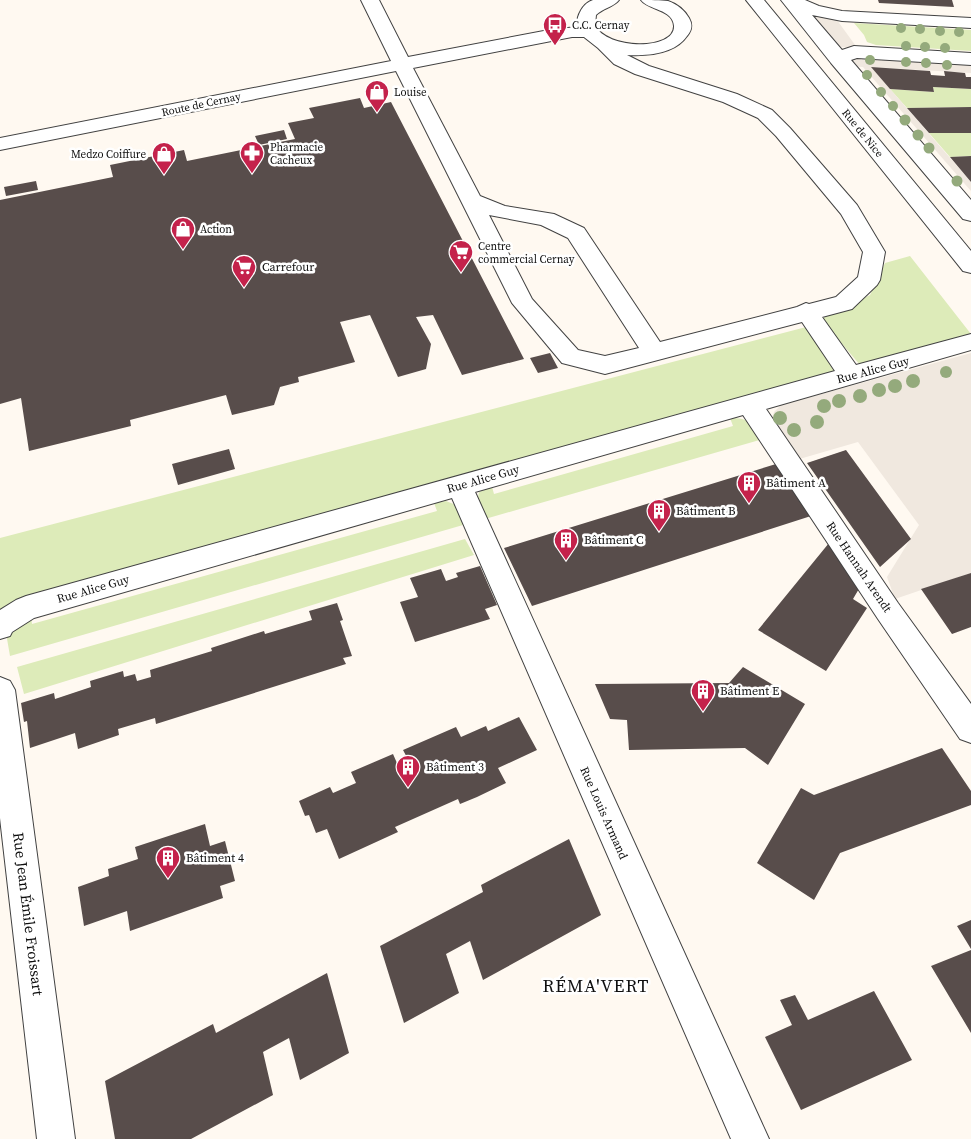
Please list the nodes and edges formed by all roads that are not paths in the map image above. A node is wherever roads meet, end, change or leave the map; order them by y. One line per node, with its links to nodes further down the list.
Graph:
1 (370, 0): 14 (street)
2 (610, 0): 8 (street)
3 (755, 0): 18 (street, Rue de Nice)
4 (790, 0): 7 (street); 12 (street)
5 (658, 2): 9 (street)
6 (970, 17): 7 (street)
7 (846, 26): 10 (street); 11 (street)
8 (596, 38): 9 (street, Route de Cernay); 14 (street, Route de Cernay); 15 (street)
9 (677, 38): 15 (street)
10 (971, 39)
11 (871, 52): 12 (street); 13 (street)
12 (838, 59): 17 (street)
13 (971, 59)
14 (402, 63): 16 (street, Route de Cernay); 19 (street)
15 (686, 84): 22 (street)
16 (0, 144)
17 (930, 166): 18 (street); 20 (street)
18 (908, 190): 21 (street, Rue de Nice)
19 (472, 201): 24 (street); 24 (street)
20 (971, 214)
21 (971, 266)
22 (806, 311): 24 (street); 25 (street)
23 (971, 342): 25 (street, Rue Alice Guy)
24 (654, 352)
25 (851, 376): 26 (street, Rue Alice Guy)
26 (749, 404): 27 (street, Rue Alice Guy); 30 (street, Rue Hannah Arendt)
27 (459, 485): 28 (street, Rue Alice Guy); 32 (street, Rue Louis Armand)
28 (0, 627)
29 (0, 690): 31 (street, Rue Jean Émile Froissart)
30 (971, 729)
31 (56, 1139)
32 (750, 1139)

